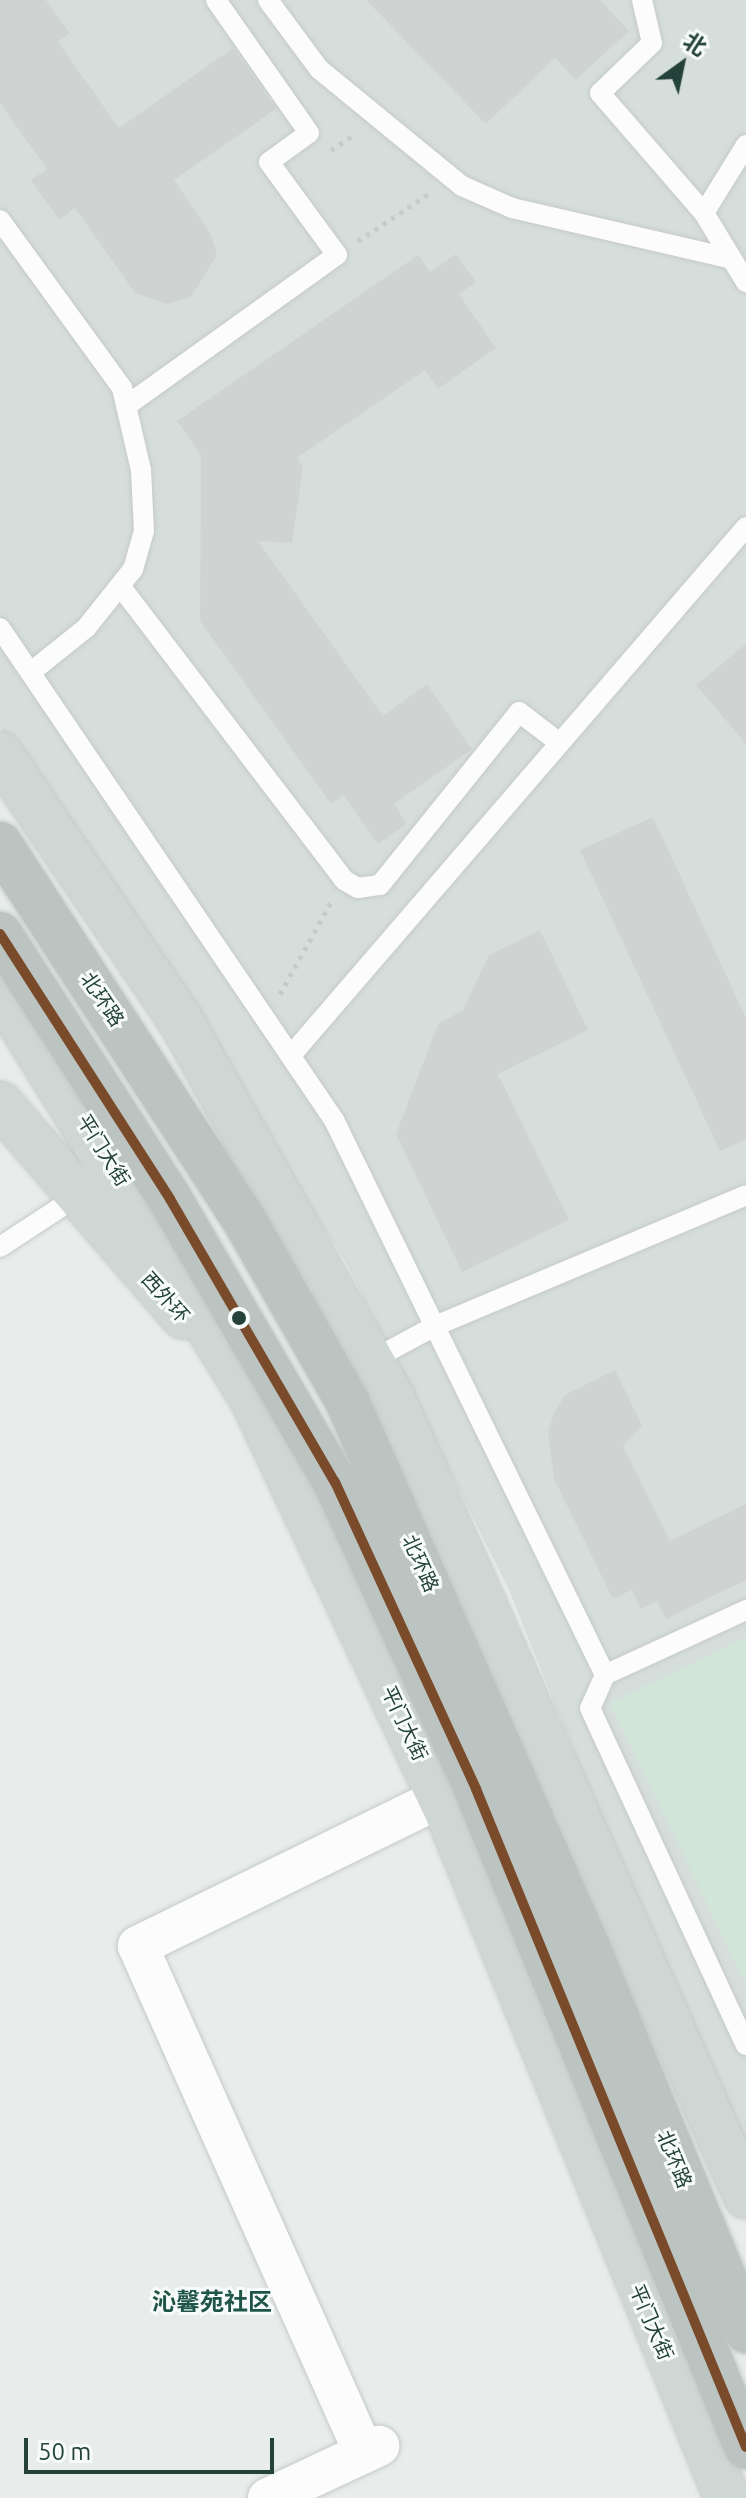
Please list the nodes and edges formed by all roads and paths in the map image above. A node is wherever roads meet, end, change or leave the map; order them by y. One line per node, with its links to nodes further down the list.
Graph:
1 (216, 0): 8 (lane)
2 (268, 0): 5 (lane)
3 (640, 3): 6 (lane)
4 (746, 145): 6 (lane)
5 (452, 178): 8 (path); 9 (lane)
6 (704, 213): 9 (lane)
7 (0, 220): 11 (lane)
8 (337, 255): 11 (lane)
9 (728, 258): 10 (lane)
10 (746, 282)
11 (126, 406): 13 (lane)
12 (746, 527): 16 (lane)
13 (121, 587): 15 (lane); 19 (lane)
14 (0, 628): 15 (lane)
15 (31, 672): 22 (lane)
16 (557, 741): 19 (lane); 23 (lane)
17 (0, 754): 29 (main road)
18 (0, 844): 37 (highway, 北环路, bridge)
19 (344, 880): 22 (path)
20 (0, 934): 38 (highway, bridge)
21 (0, 990): 30 (main road, 平门大街)
22 (269, 1015): 23 (lane)
23 (293, 1053): 28 (lane)
24 (6, 1118): 26 (main road, 西外环)
25 (746, 1195): 28 (lane)
26 (76, 1197): 27 (lane); 30 (main road, 西外环)
27 (0, 1247)
28 (435, 1326): 29 (lane); 32 (lane)
29 (367, 1350): 30 (main road); 35 (main road)
30 (253, 1400): 33 (main road, 平门大街)
31 (746, 1610): 32 (lane)
32 (605, 1675): 34 (lane)
33 (440, 1798): 36 (main road, 平门大街); 39 (street)
34 (746, 2045)
35 (746, 2197): 36 (main road)
36 (621, 2250): 40 (main road, 平门大街)
37 (746, 2331)
38 (746, 2447)
39 (268, 2498)
40 (727, 2498)

